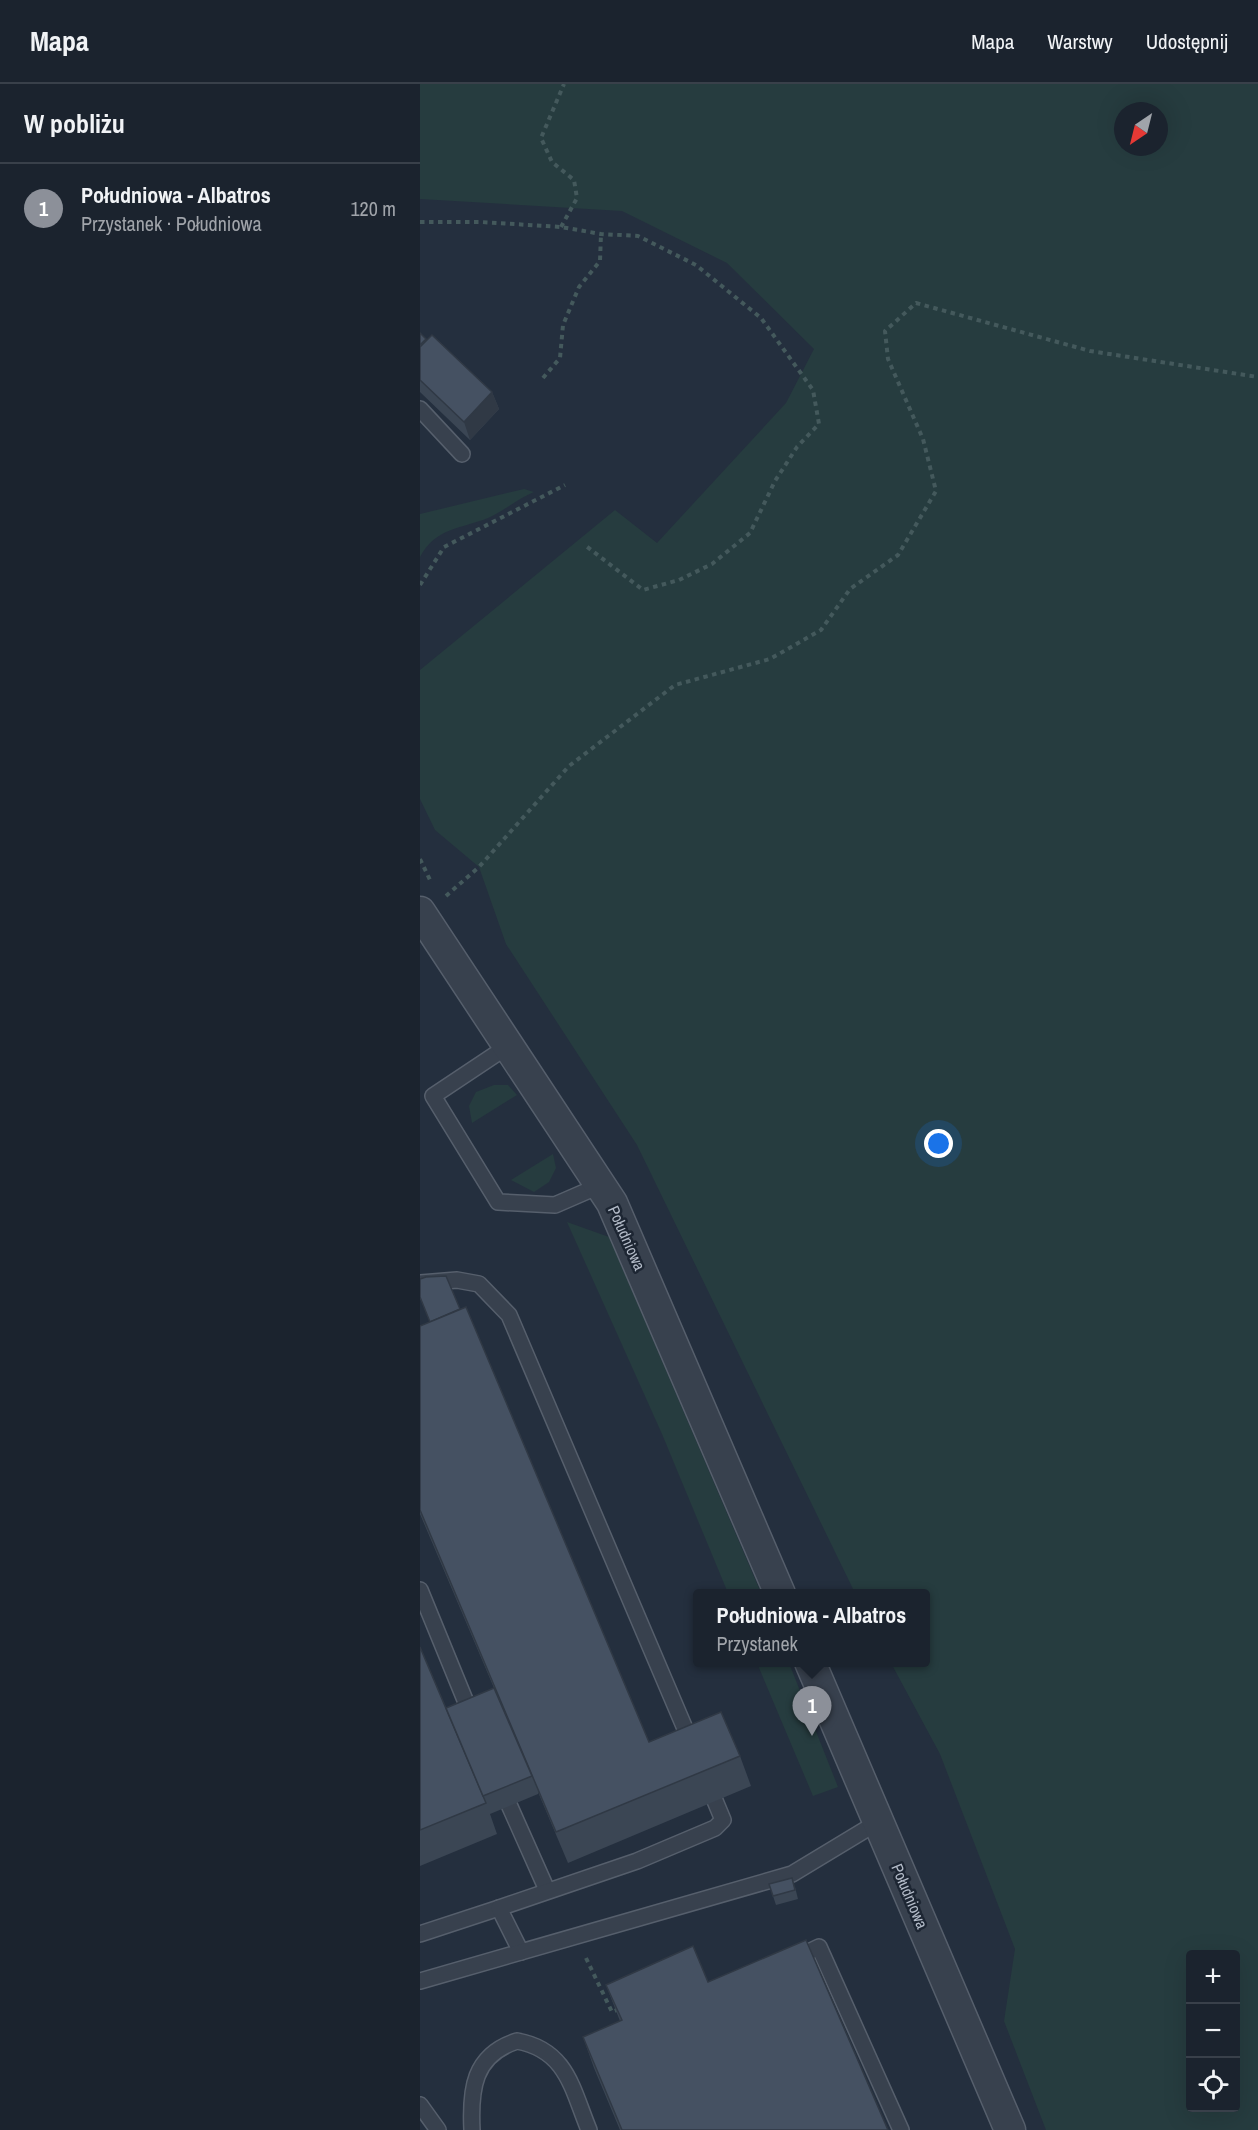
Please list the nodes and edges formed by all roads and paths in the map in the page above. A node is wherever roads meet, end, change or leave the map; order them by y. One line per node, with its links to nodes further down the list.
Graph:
1 (564, 84): 3 (path)
2 (420, 222): 3 (path)
3 (561, 227): 4 (path)
4 (601, 234): 6 (path); 10 (path)
5 (1258, 377): 12 (path)
6 (543, 378)
7 (420, 409): 8 (lane)
8 (462, 454)
9 (565, 485): 11 (path)
10 (586, 546)
11 (420, 585)
12 (422, 914): 13 (street, Południowa)
13 (508, 1046): 14 (street, Południowa); 14 (lane)
14 (601, 1185): 16 (street, Południowa)
15 (420, 1283): 22 (lane)
16 (778, 1589)
17 (420, 1590): 19 (lane)
18 (812, 1667): 21 (street, Południowa)
19 (480, 1735)
20 (495, 1774): 22 (lane)
21 (878, 1822): 25 (lane); 35 (street, Południowa)
22 (547, 1890): 23 (lane)
23 (499, 1908): 24 (lane); 25 (lane)
24 (420, 1934)
25 (521, 1952): 28 (lane)
26 (585, 1955): 29 (path)
27 (783, 1963): 34 (lane)
28 (420, 1981)
29 (622, 2007)
30 (420, 2105): 31 (lane)
31 (438, 2130)
32 (472, 2130): 33 (lane)
33 (589, 2130)
34 (902, 2130)
35 (1010, 2130)

